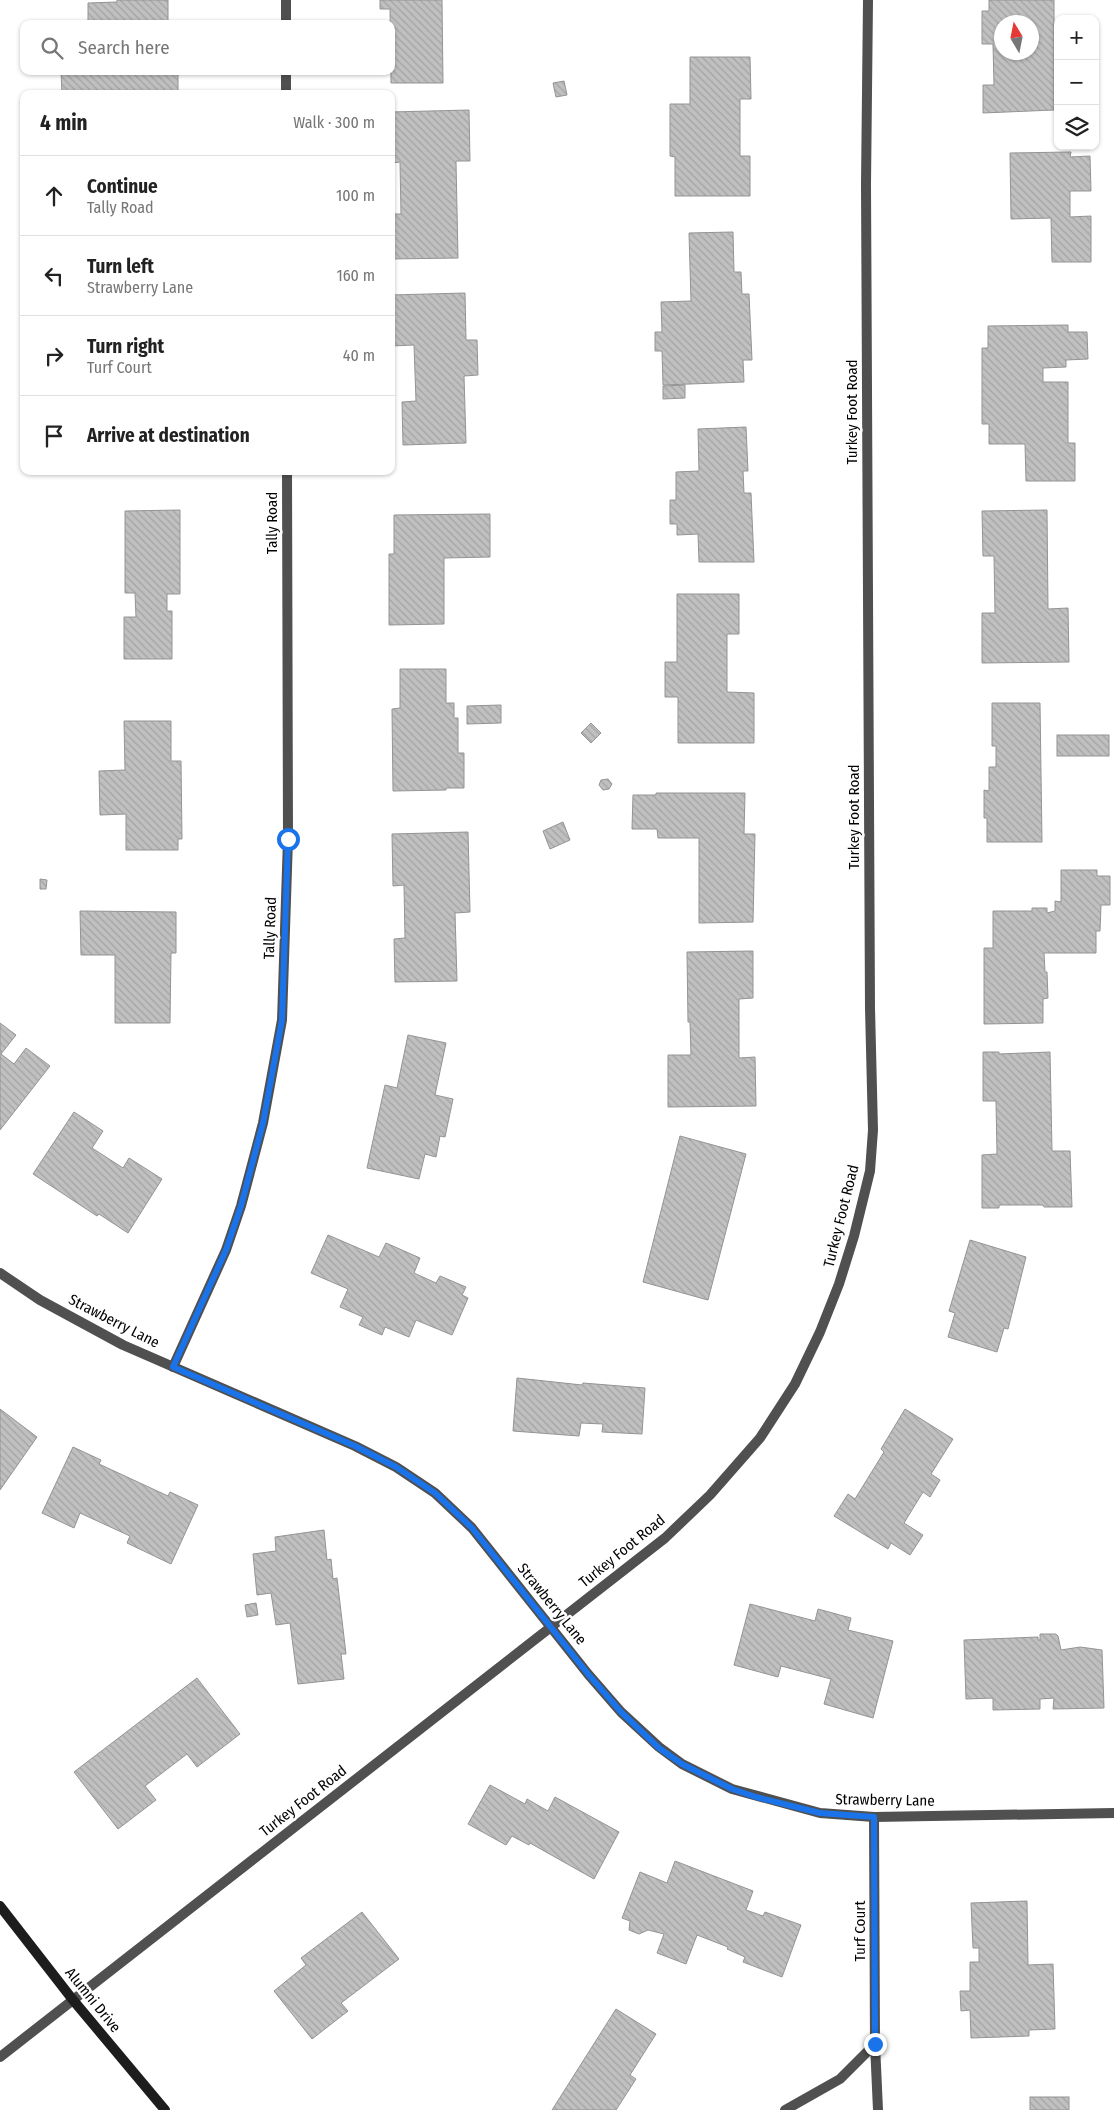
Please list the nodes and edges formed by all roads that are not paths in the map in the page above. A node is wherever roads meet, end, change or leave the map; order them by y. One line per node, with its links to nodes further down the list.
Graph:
1 (286, 0): 3 (street)
2 (868, 0): 9 (street, Turkey Foot Road)
3 (286, 20)
4 (286, 75): 5 (street)
5 (286, 90)
6 (287, 475): 8 (street, Tally Road)
7 (0, 1273): 8 (street, Strawberry Lane)
8 (173, 1367): 9 (street, Strawberry Lane)
9 (551, 1627): 11 (street, Strawberry Lane); 13 (street, Turkey Foot Road)
10 (1114, 1813): 11 (street, Strawberry Lane)
11 (874, 1817): 14 (street, Turf Court)
12 (0, 1906): 13 (main road, Alumni Drive)
13 (72, 2000): 15 (street, Turkey Foot Road); 16 (main road, Alumni Drive)
14 (875, 2044): 17 (street); 18 (street, Turf Court)
15 (0, 2057)
16 (165, 2110)
17 (785, 2110)
18 (878, 2110)

